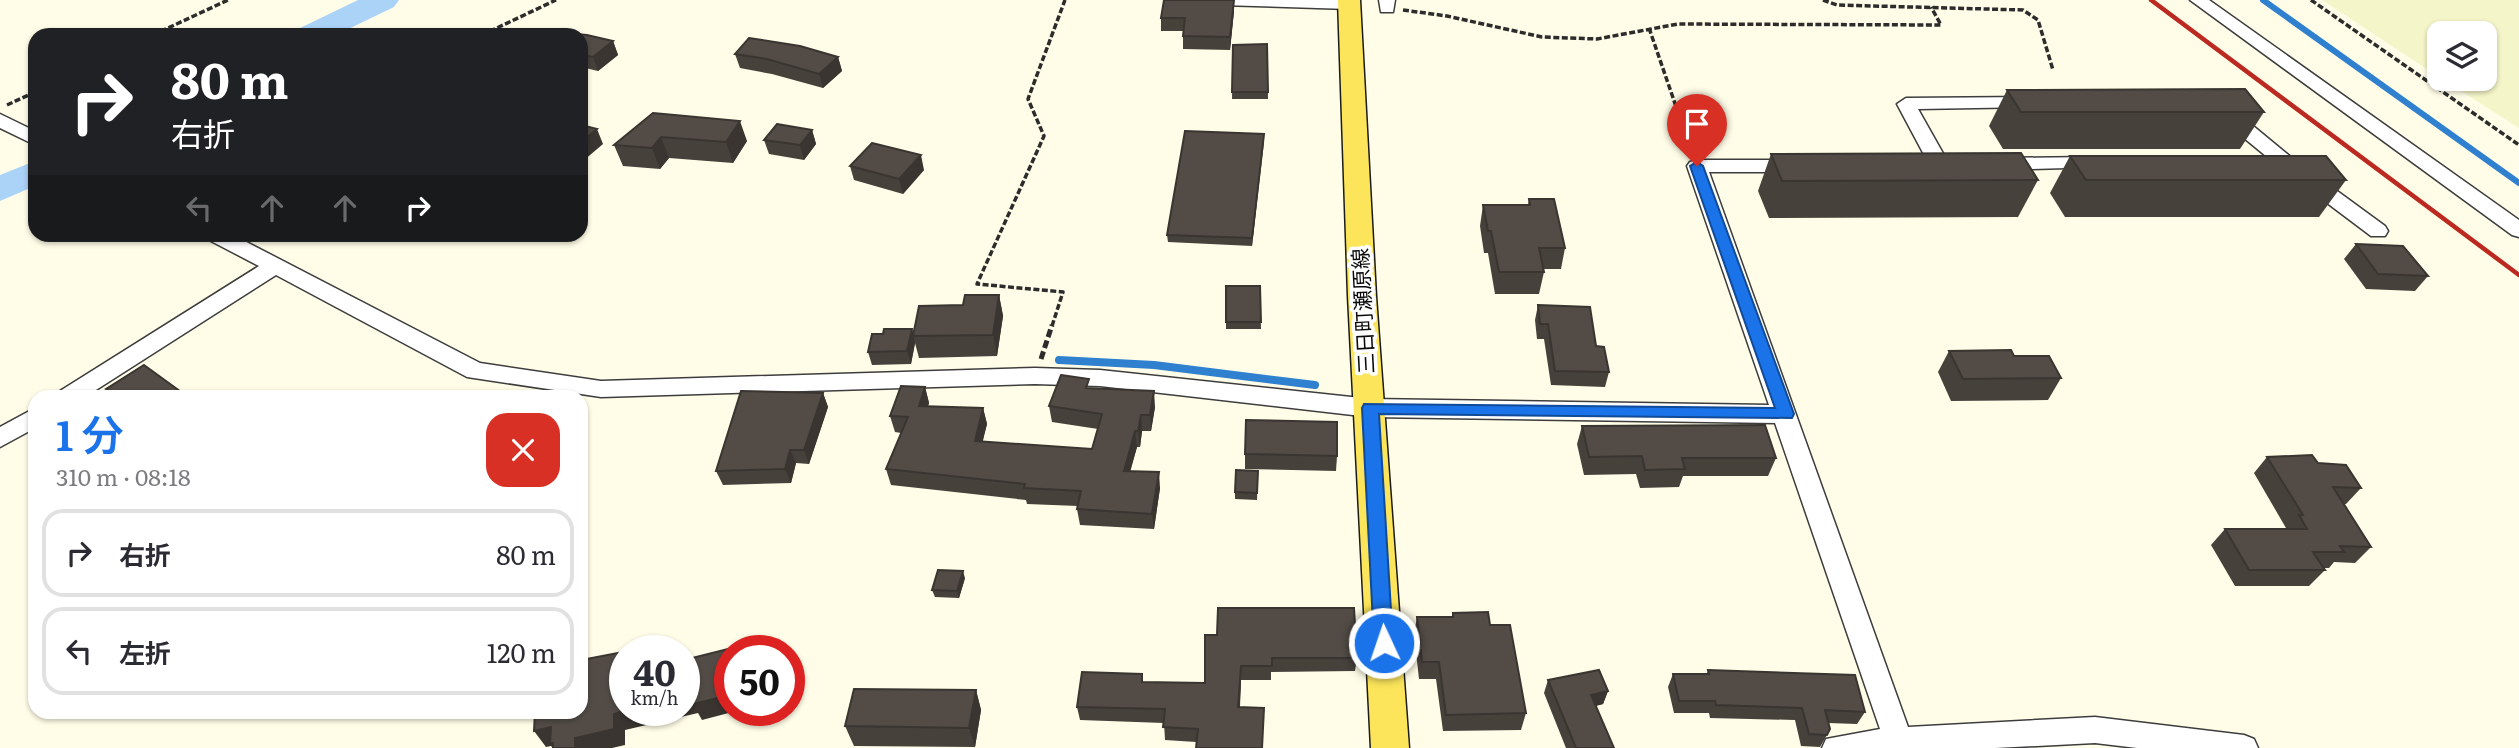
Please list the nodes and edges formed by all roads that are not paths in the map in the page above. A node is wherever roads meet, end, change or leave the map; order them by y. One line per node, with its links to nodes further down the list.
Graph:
1 (1220, 0): 3 (street)
2 (2198, 0): 14 (street)
3 (1335, 1): 19 (main road, 三日町瀬原線)
4 (2054, 103): 13 (street)
5 (2210, 104): 9 (street)
6 (0, 120): 7 (street)
7 (28, 135)
8 (2257, 162): 9 (street)
9 (2285, 162): 15 (street)
10 (2119, 163): 11 (street)
11 (1981, 164)
12 (1818, 165): 20 (street)
13 (1912, 165)
14 (2519, 230)
15 (2378, 231)
16 (229, 242): 17 (street)
17 (275, 266): 18 (street); 19 (street)
18 (79, 390)
19 (1370, 408): 20 (street); 24 (main road, 三日町瀬原線)
20 (1786, 414): 23 (street)
21 (28, 421): 22 (street)
22 (0, 438)
23 (1900, 744): 25 (street); 26 (street)
24 (1390, 748)
25 (1836, 748)
26 (2244, 748)

